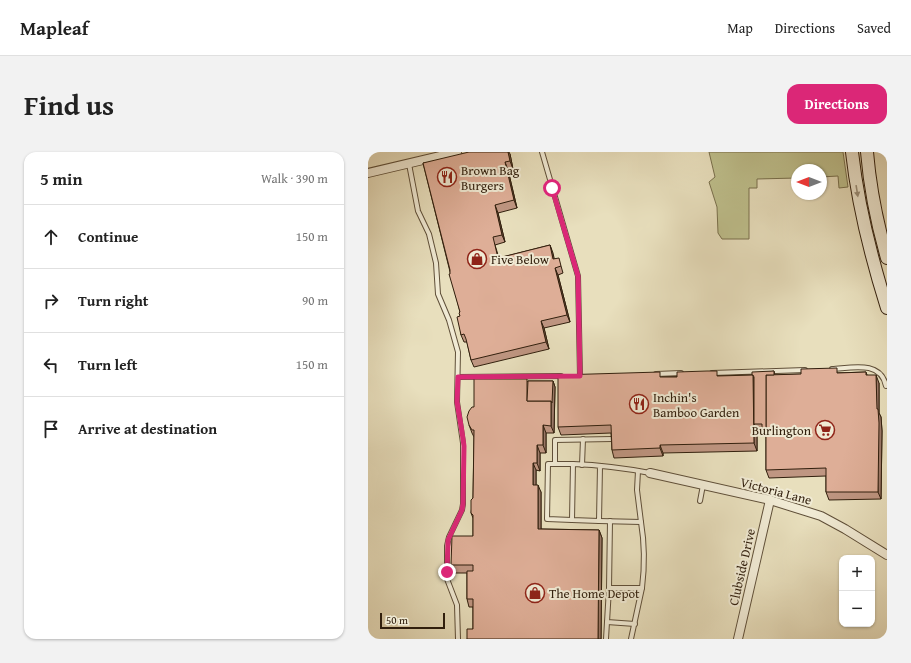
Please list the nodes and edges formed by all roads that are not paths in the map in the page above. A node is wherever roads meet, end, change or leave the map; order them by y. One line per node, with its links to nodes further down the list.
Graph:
1 (457, 152): 5 (street)
2 (542, 152): 16 (lane)
3 (852, 152): 9 (street, one-way to 9)
4 (866, 152): 7 (street)
5 (409, 164): 6 (street); 17 (lane)
6 (368, 173)
7 (884, 240): 8 (street)
8 (887, 258)
9 (887, 308)
10 (827, 369): 18 (lane)
11 (806, 370): 13 (lane)
12 (688, 373): 14 (lane)
13 (706, 373)
14 (649, 374)
15 (568, 376): 17 (lane)
16 (574, 376)
17 (458, 377): 39 (lane)
18 (886, 386)
19 (583, 439): 20 (lane); 21 (lane); 23 (lane)
20 (612, 439)
21 (555, 464): 22 (lane); 30 (lane)
22 (572, 464): 23 (lane); 30 (lane)
23 (582, 465): 24 (lane)
24 (600, 466): 25 (lane); 31 (lane)
25 (638, 471): 26 (lane); 33 (lane)
26 (650, 473): 27 (street, Victoria Lane)
27 (703, 485): 28 (street, Victoria Lane); 29 (lane)
28 (770, 500): 34 (street, Victoria Lane); 42 (street, Clubside Drive)
29 (700, 501)
30 (572, 520): 31 (lane)
31 (600, 521): 32 (lane)
32 (610, 521): 33 (lane); 35 (lane)
33 (641, 522): 36 (lane)
34 (887, 555)
35 (609, 588): 36 (lane); 37 (lane)
36 (642, 588): 38 (lane)
37 (607, 622): 38 (lane); 40 (lane)
38 (635, 624): 41 (lane)
39 (458, 639)
40 (606, 639)
41 (631, 639)
42 (738, 639)

